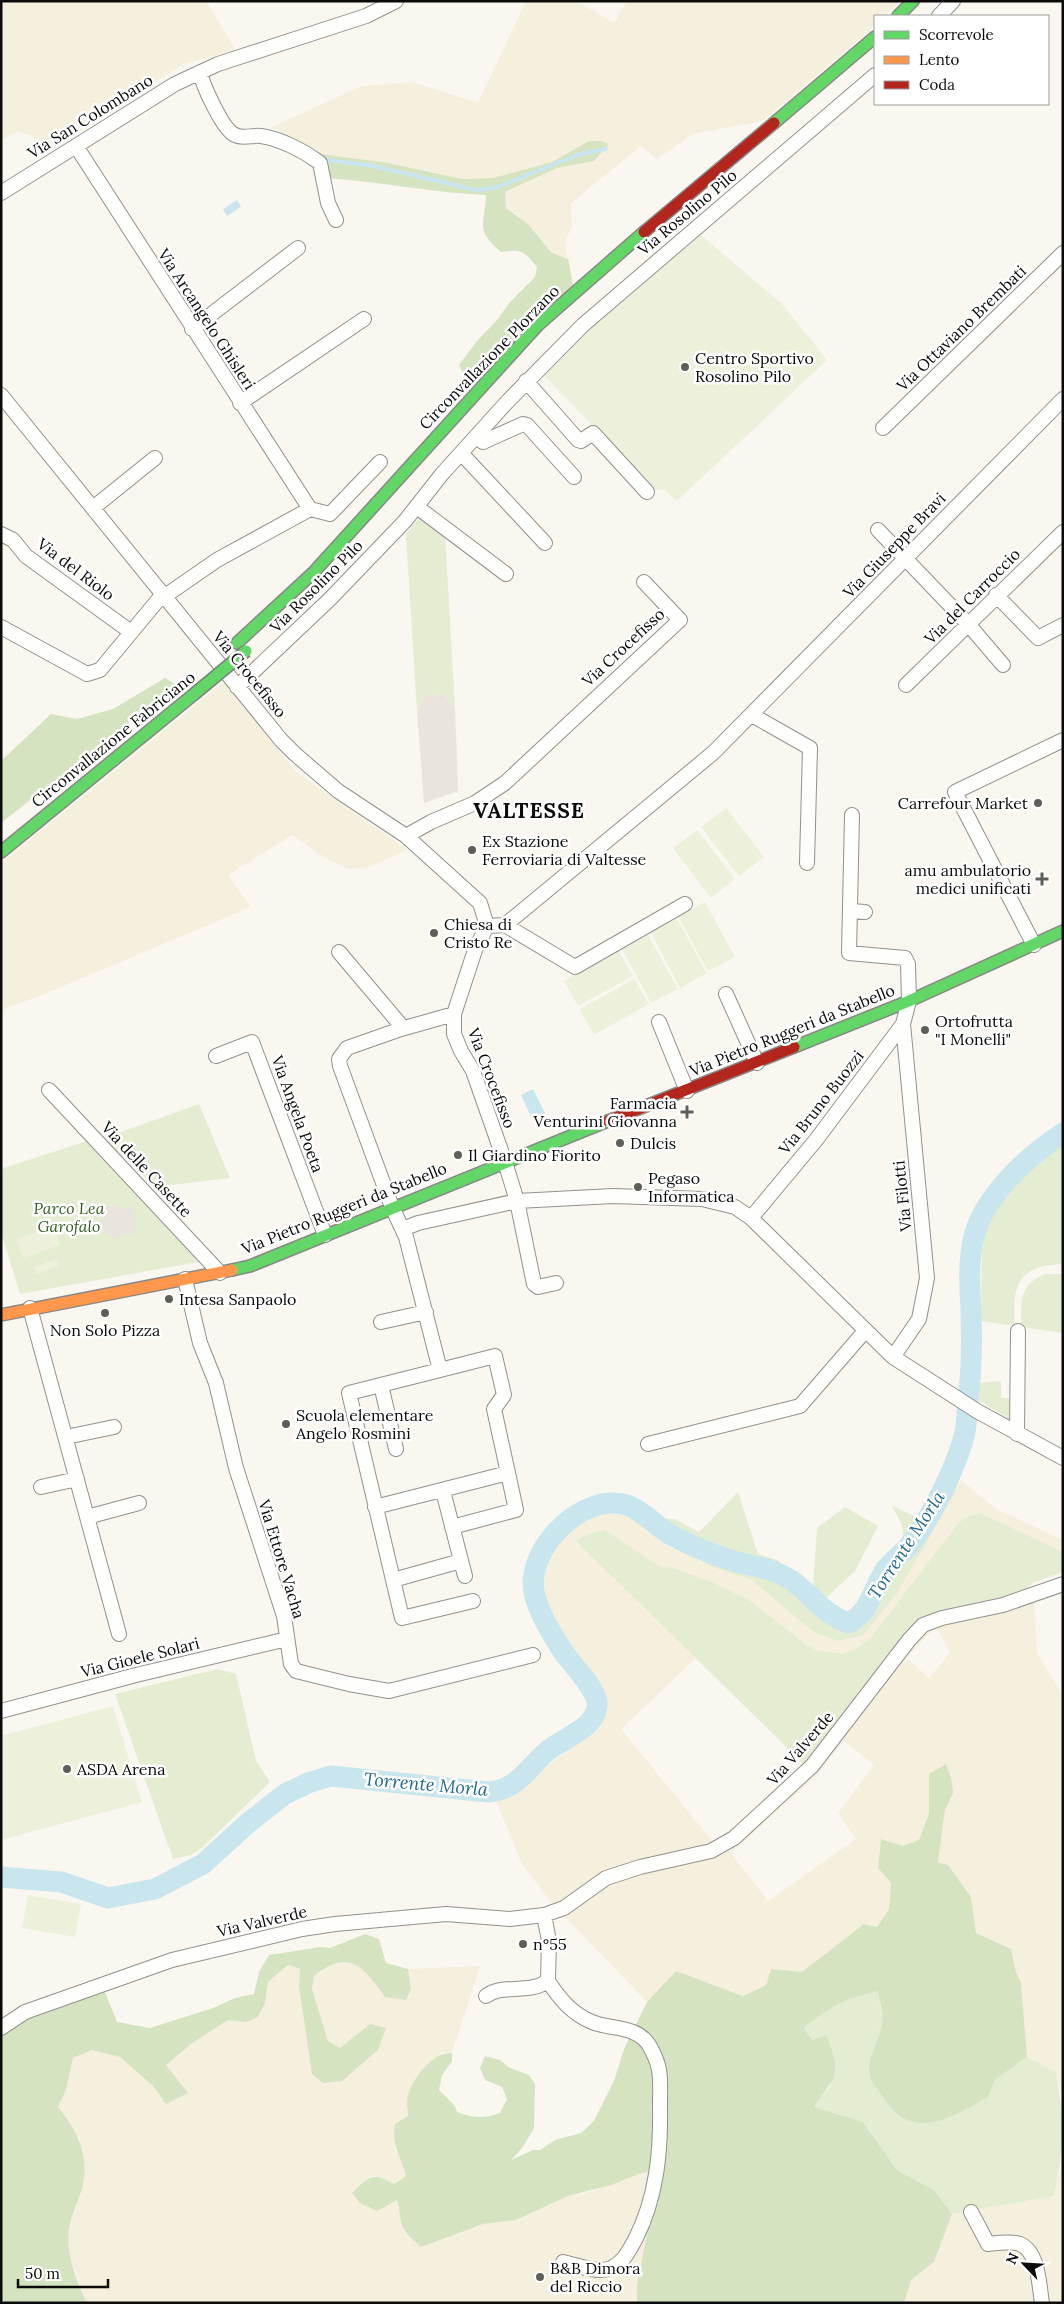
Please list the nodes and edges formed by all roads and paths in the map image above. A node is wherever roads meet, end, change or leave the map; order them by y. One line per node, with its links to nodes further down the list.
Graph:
1 (396, 1): 8 (street, Via San Colombano)
2 (913, 1): 4 (main road)
3 (953, 1): 5 (street)
4 (899, 15)
5 (940, 15)
6 (874, 38): 47 (main road, Circonvallazione Plorzano)
7 (874, 53): 10 (main road)
8 (200, 72): 11 (street, Via San Colombano); 13 (street)
9 (874, 77): 19 (street, Via Rosolino Pilo)
10 (824, 96)
11 (76, 146): 12 (street, Via San Colombano); 18 (street, Via Arcangelo Ghisleri)
12 (1, 193)
13 (336, 220)
14 (652, 241): 40 (main road, Circonvallazione Plorzano)
15 (298, 248): 18 (street)
16 (1063, 253): 23 (street, Via Ottaviano Brembati)
17 (364, 319): 22 (street)
18 (192, 329): 22 (street, Via Arcangelo Ghisleri)
19 (526, 381): 24 (street, Via Rosolino Pilo); 29 (street)
20 (1, 395): 31 (street, Via Crocefisso)
21 (1063, 399): 37 (street, Via Giuseppe Bravi)
22 (240, 403): 32 (street, Via Arcangelo Ghisleri)
23 (883, 428)
24 (476, 436): 25 (street, Via Rosolino Pilo); 28 (street)
25 (461, 452): 30 (street, Via Rosolino Pilo); 36 (street)
26 (154, 458): 31 (street)
27 (380, 462): 32 (street)
28 (574, 477)
29 (647, 492)
30 (417, 507): 38 (street); 51 (street, Via Rosolino Pilo)
31 (93, 508): 41 (street, Via Crocefisso)
32 (310, 509): 41 (street)
33 (878, 530): 37 (street)
34 (1063, 532): 42 (street, Via del Carroccio)
35 (1, 534): 46 (street, Via del Riolo)
36 (545, 543)
37 (905, 558): 43 (street); 53 (street, Via Giuseppe Bravi)
38 (506, 574)
39 (644, 582): 57 (street, Via Crocefisso)
40 (313, 589)
41 (164, 595): 46 (street); 51 (street, Via Crocefisso)
42 (996, 595): 43 (street, Via del Carroccio); 44 (street)
43 (968, 624): 48 (street); 50 (street, Via del Carroccio)
44 (1063, 625)
45 (1, 627): 46 (street)
46 (131, 632)
47 (245, 646): 49 (main road, Circonvallazione Fabriciano); 58 (main road, Circonvallazione Fabriciano, bridge)
48 (1003, 665)
49 (200, 674)
50 (906, 685)
51 (237, 687): 57 (street, Via Crocefisso)
52 (169, 699): 54 (main road, Circonvallazione Fabriciano)
53 (752, 715): 59 (street); 61 (street, Via Giuseppe Bravi)
54 (139, 724)
55 (1063, 740): 64 (street)
56 (852, 815): 67 (street, Via Bruno Buozzi)
57 (406, 836): 62 (street, Via Crocefisso)
58 (1, 852)
59 (807, 863)
60 (685, 904): 61 (street)
61 (505, 925): 62 (street)
62 (487, 926): 68 (street, Via Crocefisso)
63 (1063, 931): 64 (main road, Via Pietro Ruggeri da Stabello)
64 (1034, 946): 67 (main road, Via Pietro Ruggeri da Stabello)
65 (339, 952): 71 (street)
66 (726, 994): 73 (street)
67 (909, 1002): 70 (street, Via Bruno Buozzi); 73 (main road, Via Pietro Ruggeri da Stabello)
68 (454, 1014): 71 (street); 76 (street, Via Crocefisso)
69 (659, 1022): 75 (street, Via Pietro Ruggeri da Stabello)
70 (903, 1024): 80 (street, Via Bruno Buozzi); 93 (street, Via Filotti)
71 (402, 1029): 79 (street)
72 (216, 1056): 83 (street, Via Angela Poeta)
73 (757, 1063): 75 (main road, Via Pietro Ruggeri da Stabello)
74 (49, 1090): 84 (street, Via delle Casette)
75 (687, 1091): 76 (main road, Via Pietro Ruggeri da Stabello)
76 (505, 1162): 77 (main road, Via Pietro Ruggeri da Stabello); 78 (street, Via Crocefisso)
77 (408, 1201): 79 (main road, Via Pietro Ruggeri da Stabello); 81 (street)
78 (517, 1201): 80 (street); 81 (street); 86 (street, Via Crocefisso)
79 (392, 1207): 82 (street); 83 (main road, Via Pietro Ruggeri da Stabello)
80 (751, 1218): 91 (street)
81 (418, 1223): 82 (street)
82 (403, 1229): 88 (street)
83 (325, 1235): 84 (main road, Via Pietro Ruggeri da Stabello)
84 (220, 1273): 85 (main road, Via Pietro Ruggeri da Stabello)
85 (185, 1279): 87 (main road, Via Pietro Ruggeri da Stabello); 116 (street, Via Ettore Vacha)
86 (556, 1283)
87 (30, 1308): 89 (main road, Via Pietro Ruggeri da Stabello); 98 (street)
88 (426, 1312): 90 (street); 94 (street)
89 (1, 1315)
90 (380, 1322)
91 (865, 1330): 93 (street); 99 (street)
92 (1018, 1331): 97 (street)
93 (893, 1356): 97 (street)
94 (440, 1370): 95 (street); 102 (street)
95 (381, 1385): 100 (street); 107 (street)
96 (114, 1427): 98 (street)
97 (1018, 1434): 101 (street)
98 (66, 1437): 103 (street)
99 (648, 1444)
100 (396, 1449)
101 (1063, 1458)
102 (508, 1472): 105 (street); 109 (street)
103 (77, 1480): 104 (street); 108 (street)
104 (42, 1487)
105 (443, 1491): 107 (street); 109 (street)
106 (139, 1503): 108 (street)
107 (375, 1506): 112 (street)
108 (88, 1517): 115 (street)
109 (452, 1527): 110 (street)
110 (461, 1561): 111 (street); 112 (street)
111 (465, 1576)
112 (393, 1580): 114 (street)
113 (1063, 1584): 119 (street, Via Valverde)
114 (473, 1601)
115 (119, 1634)
116 (287, 1639): 117 (street, Via Ettore Vacha); 118 (street, Via Gioele Solari)
117 (533, 1655)
118 (1, 1711)
119 (544, 1915): 120 (street); 122 (street, Via Valverde)
120 (548, 1981): 121 (street); 124 (street)
121 (486, 1996)
122 (1, 2028)
123 (971, 2212): 125 (street)
124 (563, 2262)
125 (1042, 2303)

